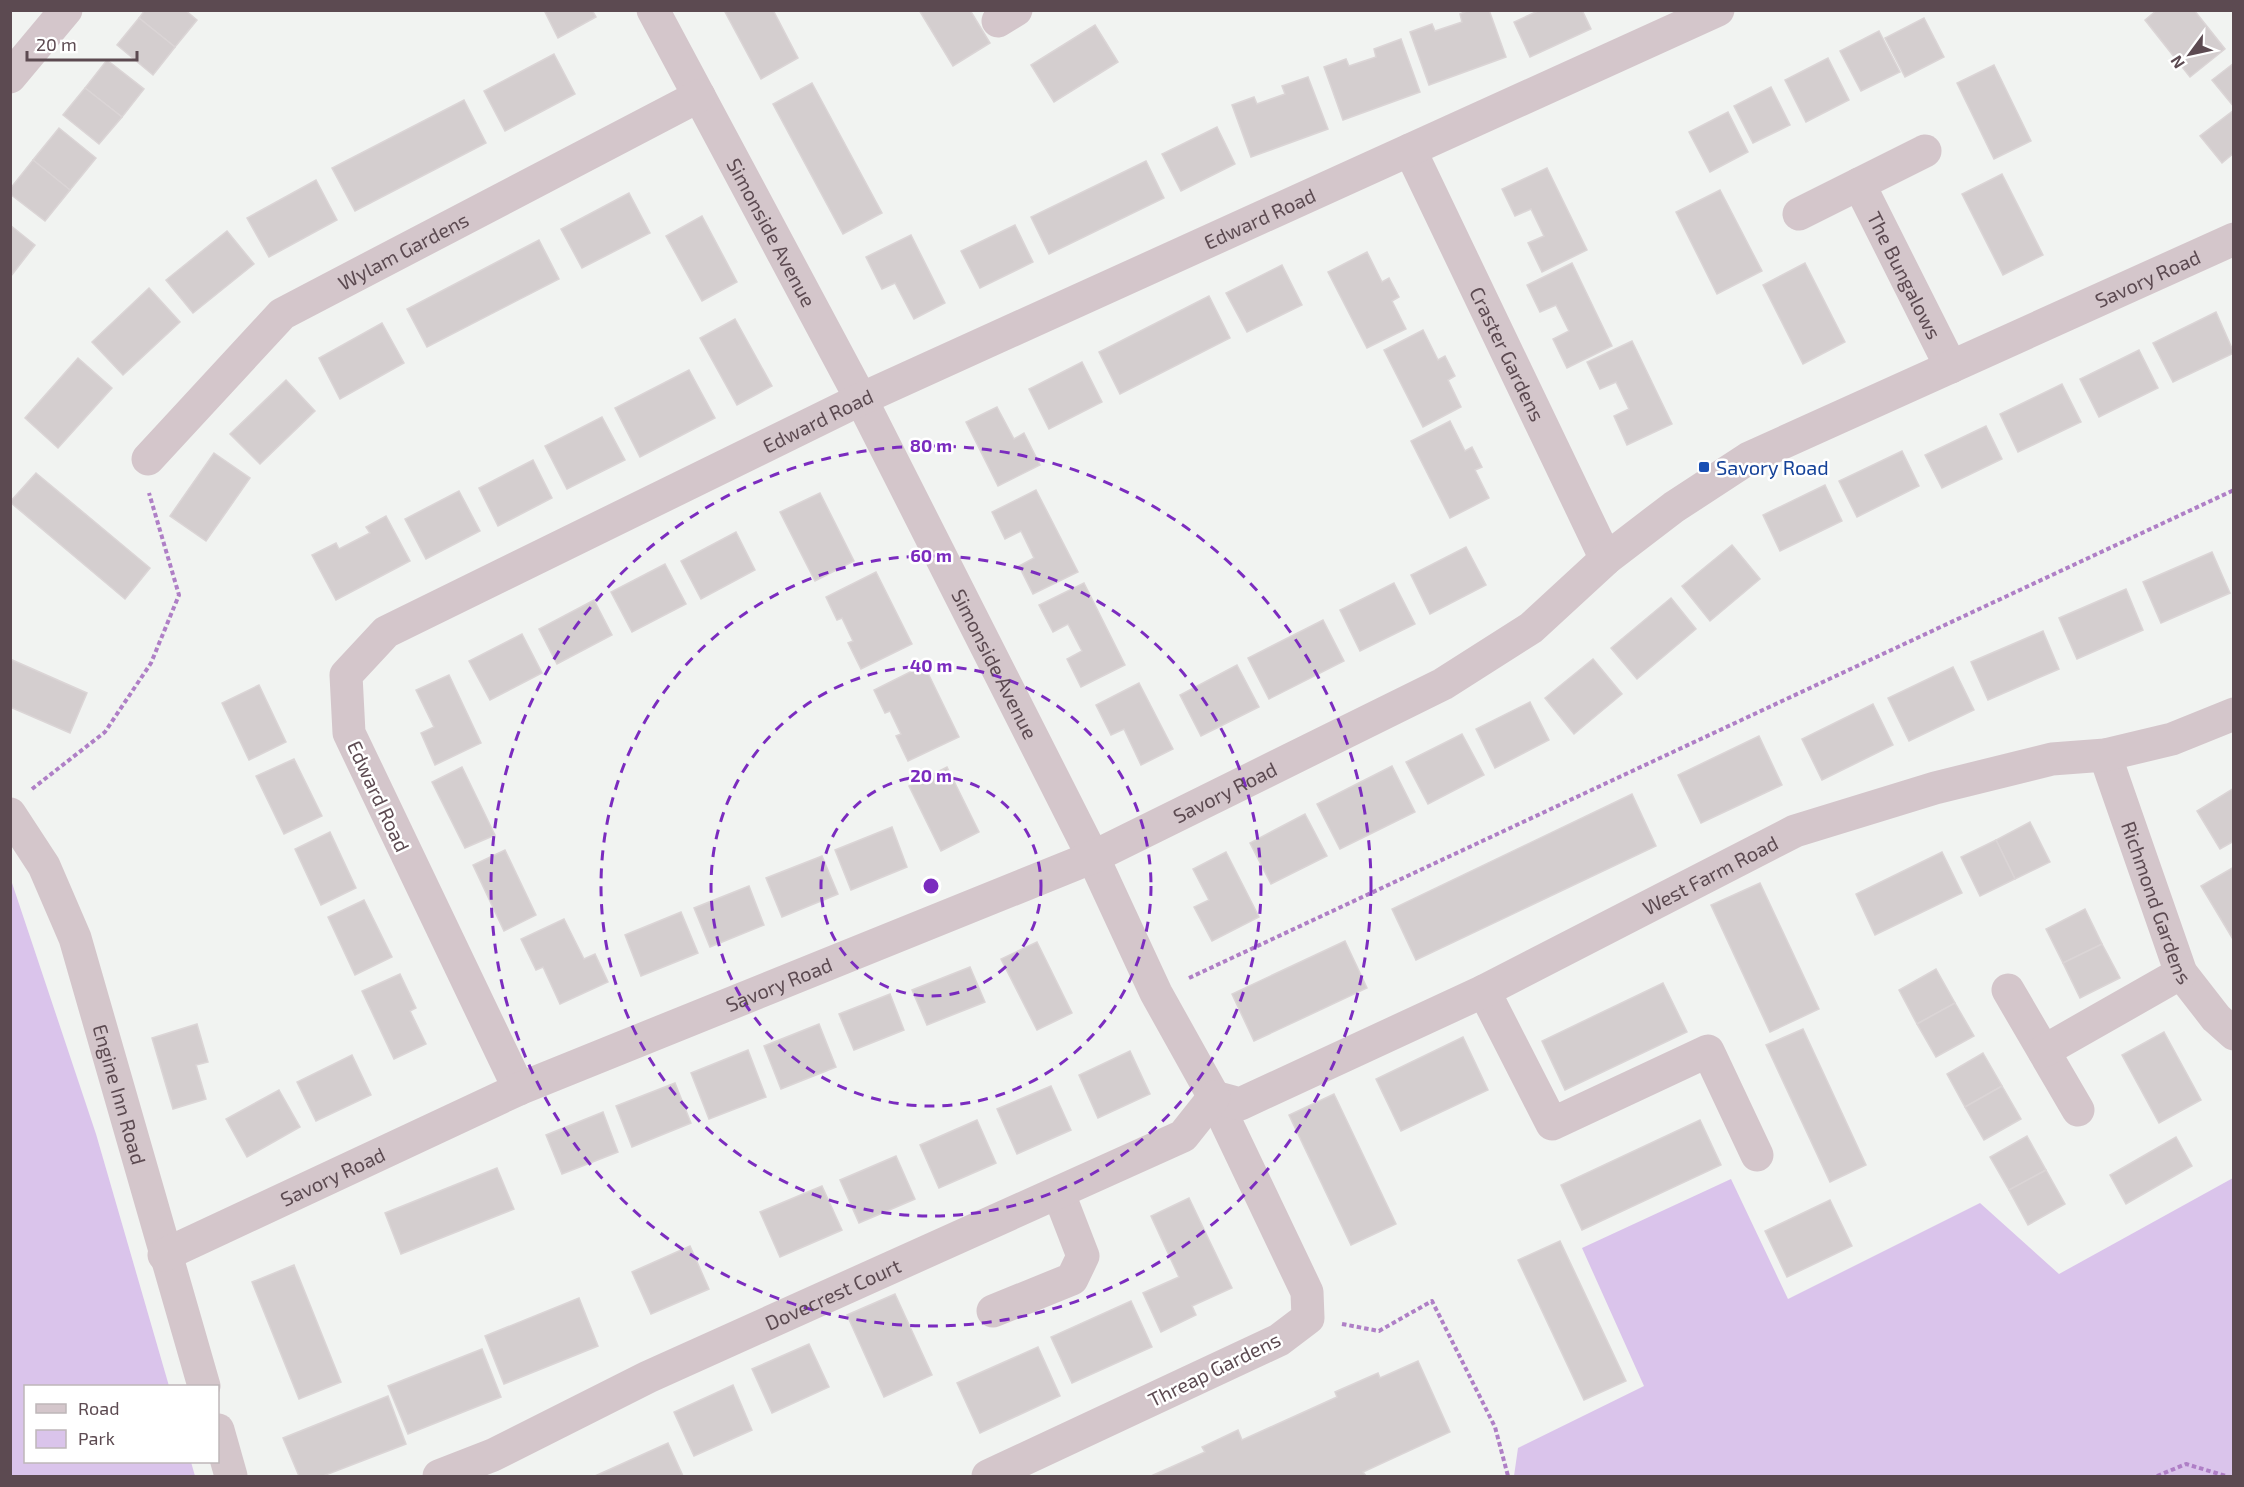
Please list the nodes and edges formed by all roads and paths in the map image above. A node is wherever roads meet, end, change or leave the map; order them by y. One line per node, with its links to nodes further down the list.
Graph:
1 (66, 10): 4 (street)
2 (653, 10): 5 (street, Simonside Avenue)
3 (1718, 10): 6 (street, Edward Road)
4 (10, 77)
5 (699, 96): 12 (street, Simonside Avenue); 13 (street, Wylam Gardens)
6 (1410, 150): 12 (street, Edward Road); 15 (street, Craster Gardens)
7 (1925, 151): 8 (street)
8 (1859, 184): 9 (street); 11 (street, The Bungalows)
9 (1798, 214)
10 (2234, 239): 11 (street, Savory Road)
11 (1951, 367): 15 (street, Savory Road)
12 (861, 399): 19 (street, Simonside Avenue); 26 (street, Edward Road)
13 (148, 459): 18 (path)
14 (2234, 490): 23 (path)
15 (1606, 559): 19 (street, Savory Road)
16 (2234, 714): 17 (street, West Farm Road)
17 (2105, 755): 20 (street, Richmond Gardens); 22 (street, West Farm Road)
18 (19, 803): 31 (street, Engine Inn Road)
19 (1093, 857): 23 (street, Simonside Avenue); 26 (street, Savory Road)
20 (2181, 973): 24 (street, Richmond Gardens); 25 (street)
21 (2008, 990): 25 (street)
22 (1484, 991): 27 (street, West Farm Road); 29 (street)
23 (1156, 993): 27 (street, Simonside Avenue)
24 (2234, 1034)
25 (2044, 1051): 28 (street)
26 (519, 1089): 31 (street, Savory Road)
27 (1214, 1098): 30 (street, Dovecrest Court); 33 (street)
28 (2078, 1110)
29 (1756, 1155)
30 (1059, 1194): 32 (street); 36 (street, Dovecrest Court)
31 (164, 1255): 34 (street, Engine Inn Road)
32 (993, 1311)
33 (1308, 1318): 37 (street, Threap Gardens); 41 (path)
34 (204, 1385)
35 (219, 1434): 38 (street)
36 (497, 1466): 39 (street, Dovecrest Court)
37 (1033, 1467): 40 (street, Threap Gardens)
38 (231, 1476)
39 (440, 1476)
40 (988, 1476)
41 (1508, 1476)
42 (2157, 1476): 43 (path)
43 (2226, 1476)

